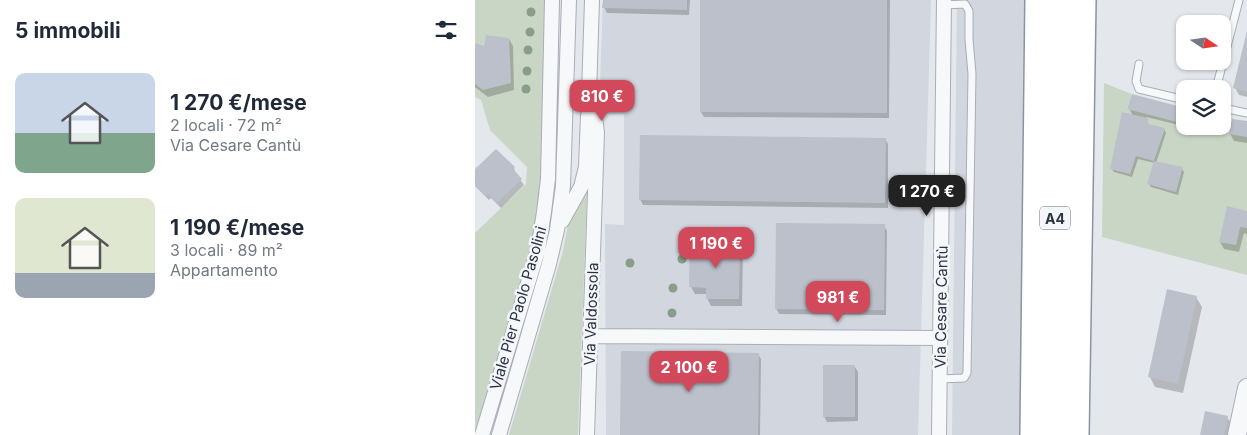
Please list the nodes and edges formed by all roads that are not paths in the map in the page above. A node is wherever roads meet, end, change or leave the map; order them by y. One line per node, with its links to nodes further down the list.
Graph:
1 (552, 0): 23 (street, Viale Pier Paolo Pasolini)
2 (569, 0): 17 (street, Viale Pier Paolo Pasolini)
3 (591, 0): 12 (street, Viale Pier Paolo Pasolini)
4 (1038, 0): 27 (highway)
5 (1059, 0): 28 (highway, A4)
6 (1083, 0): 29 (highway, A4)
7 (1097, 0): 30 (highway)
8 (1239, 0): 11 (lane)
9 (944, 2): 19 (street, Via Cesare Cantù); 20 (lane)
10 (1139, 64): 13 (lane)
11 (1218, 80)
12 (589, 84): 16 (street, Viale Pier Paolo Pasolini); 17 (street, Viale Pier Paolo Pasolini)
13 (1176, 98)
14 (1231, 110): 15 (lane)
15 (1247, 113)
16 (595, 193): 18 (street, Via Valdossola)
17 (557, 230): 24 (street, Viale Pier Paolo Pasolini)
18 (591, 336): 19 (street); 25 (street, Via Valdossola)
19 (940, 338): 20 (street, Via Cesare Cantù)
20 (940, 379): 26 (street, Via Cesare Cantù)
21 (1247, 388): 22 (street)
22 (1241, 418): 31 (street); 32 (street)
23 (482, 435)
24 (499, 435)
25 (587, 435)
26 (939, 435)
27 (1033, 435)
28 (1051, 435)
29 (1075, 435)
30 (1092, 435)
31 (1237, 435)
32 (1244, 435)

